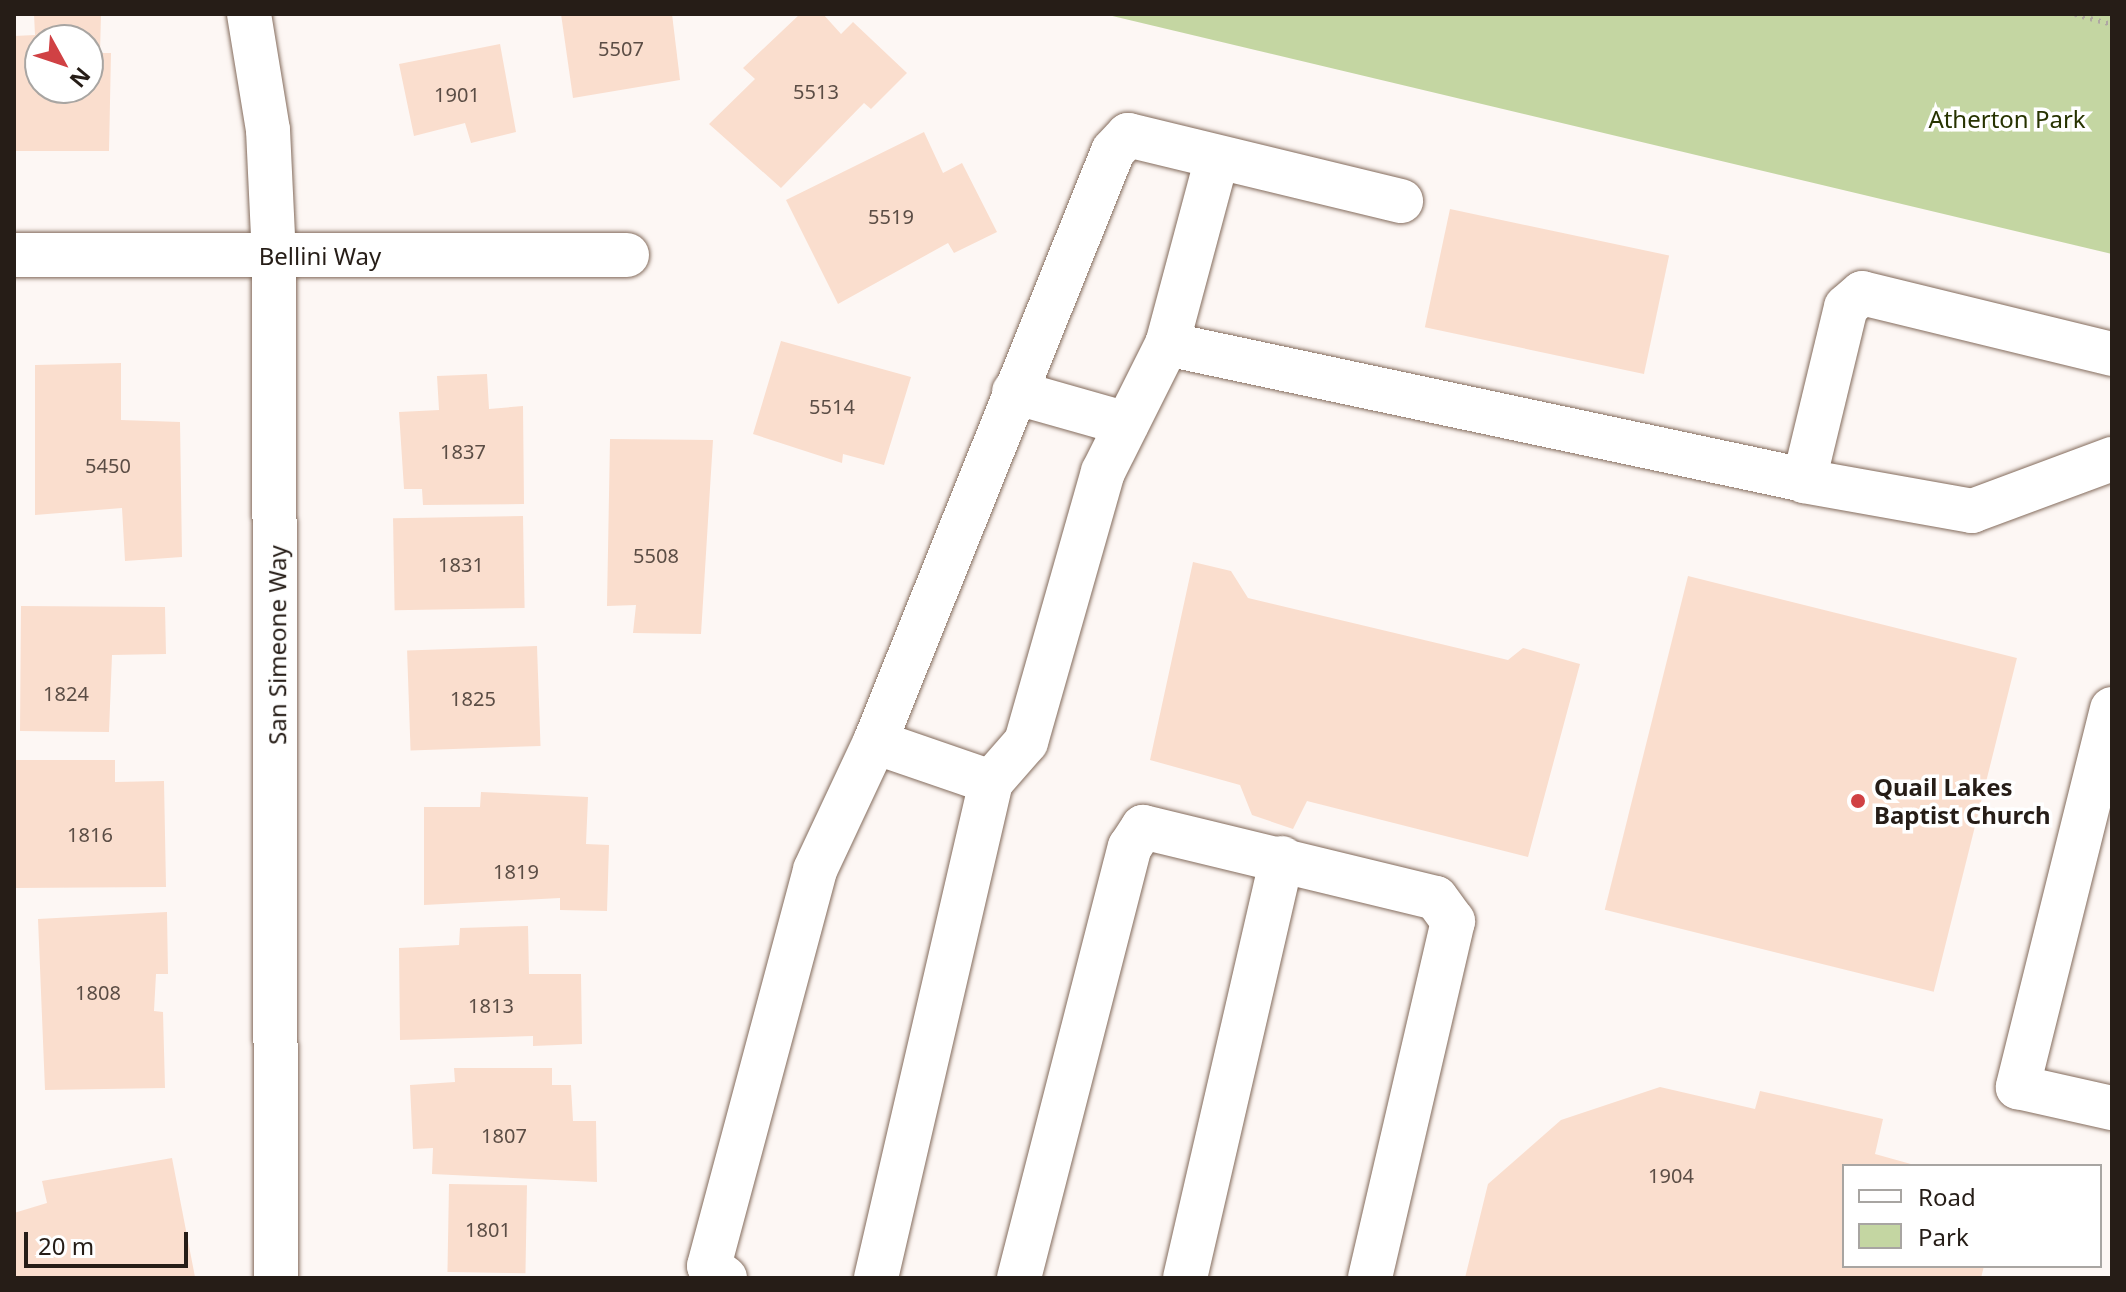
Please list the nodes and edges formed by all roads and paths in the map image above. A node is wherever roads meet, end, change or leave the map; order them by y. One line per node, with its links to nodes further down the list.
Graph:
1 (249, 14): 8 (street, San Simeone Way)
2 (2075, 14): 3 (path)
3 (2112, 24)
4 (1217, 158): 5 (street); 9 (street); 11 (street)
5 (1401, 201)
6 (14, 255): 8 (street, Bellini Way)
7 (627, 255): 8 (street, Bellini Way)
8 (274, 256): 20 (street, San Simeone Way)
9 (1167, 344): 12 (street); 14 (street)
10 (2112, 354): 14 (street)
11 (1014, 392): 12 (street); 16 (street)
12 (1127, 424): 17 (street)
13 (2112, 459): 14 (street)
14 (1804, 480)
15 (2112, 709): 19 (street)
16 (875, 742): 17 (street); 21 (street)
17 (991, 782): 22 (street)
18 (1282, 858): 23 (street); 24 (street); 25 (street)
19 (2112, 1108)
20 (276, 1278)
21 (725, 1278)
22 (876, 1278)
23 (1019, 1278)
24 (1185, 1278)
25 (1370, 1278)

